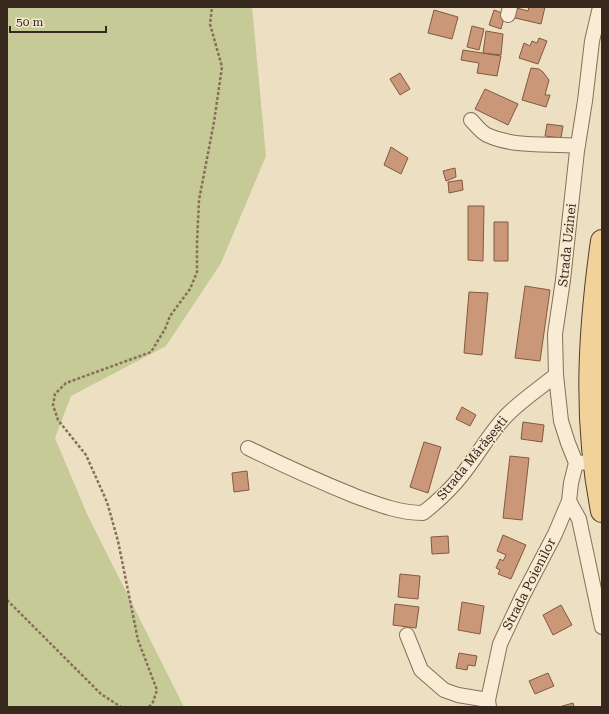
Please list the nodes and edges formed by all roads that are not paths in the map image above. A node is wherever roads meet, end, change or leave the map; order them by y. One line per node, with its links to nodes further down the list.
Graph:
1 (600, 7): 3 (street, Strada Uzinei)
2 (471, 120): 3 (street)
3 (578, 146): 5 (street, Strada Uzinei)
4 (602, 241): 7 (main road)
5 (556, 375): 6 (street, Strada Mărășești); 7 (street, Strada Uzinei)
6 (248, 448)
7 (585, 462): 8 (street, Strada Poienilor); 9 (main road)
8 (569, 501): 10 (street); 12 (street, Strada Poienilor)
9 (602, 511)
10 (602, 627)
11 (407, 635): 12 (street)
12 (489, 704)

